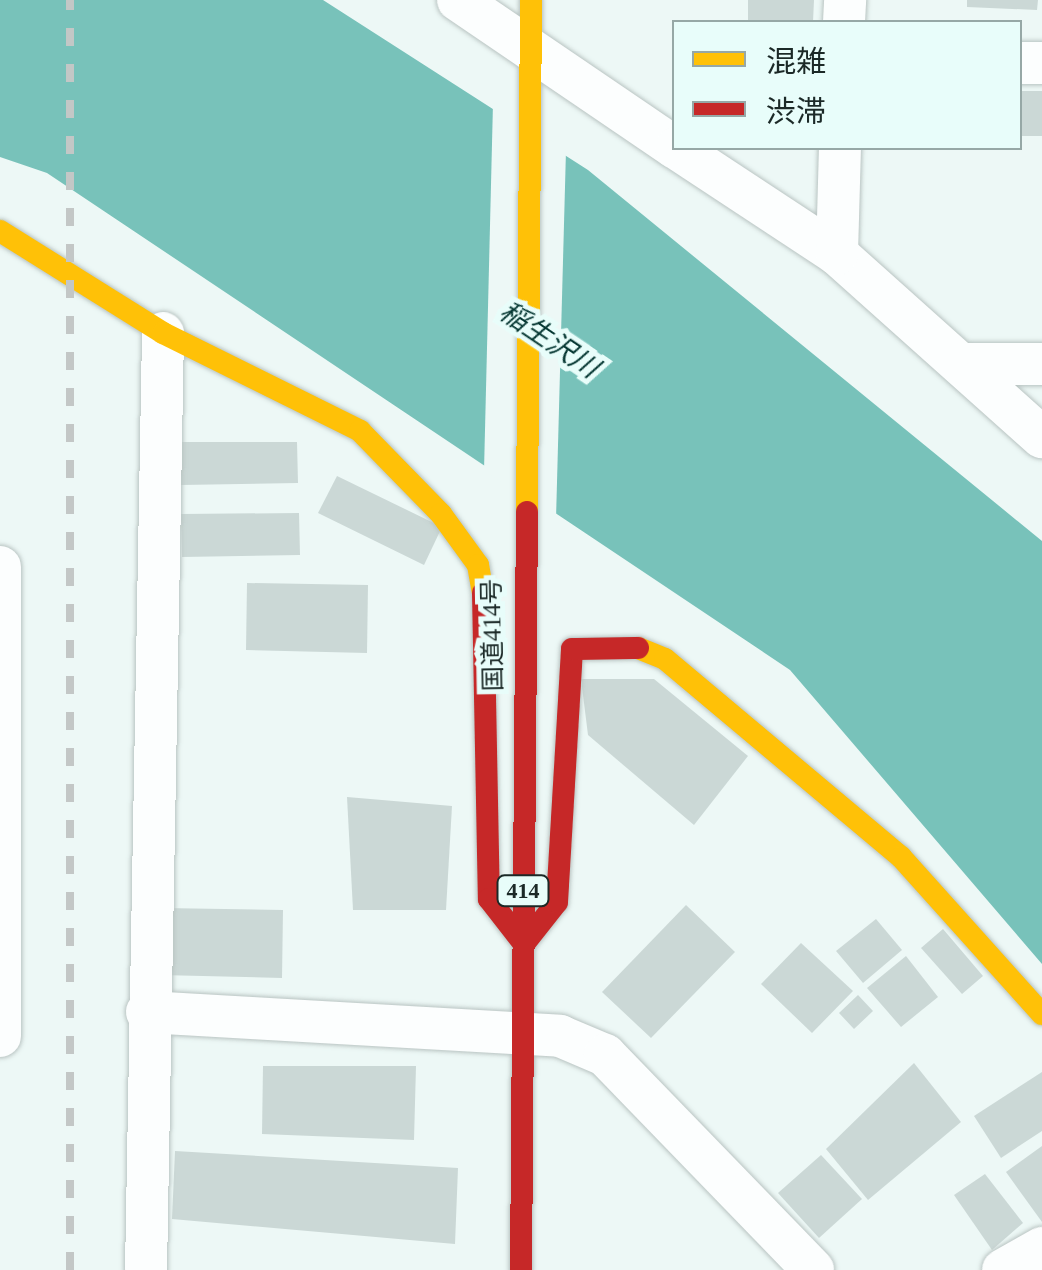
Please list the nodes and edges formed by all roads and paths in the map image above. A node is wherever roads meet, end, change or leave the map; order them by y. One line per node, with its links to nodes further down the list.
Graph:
1 (458, 0): 3 (street)
2 (531, 0): 3 (main road, 国道414号 / 414)
3 (530, 52): 4 (street); 14 (main road, 国道414号 / 414)
4 (672, 145)
5 (680, 150): 8 (street)
6 (840, 150): 8 (street)
7 (0, 230): 9 (main road)
8 (838, 254): 10 (street)
9 (163, 333): 14 (main road); 15 (street)
10 (964, 364): 11 (street); 12 (street)
11 (1042, 364)
12 (1042, 437)
13 (0, 568): 17 (street)
14 (524, 944): 16 (main road); 18 (main road, 国道414号 / 414)
15 (147, 1012): 18 (street); 20 (street)
16 (1042, 1014)
17 (1, 1019)
18 (525, 1030): 21 (main road, 国道414号 / 414); 22 (street)
19 (1042, 1248): 23 (street)
20 (146, 1270)
21 (521, 1270)
22 (813, 1270)
23 (1004, 1270)

